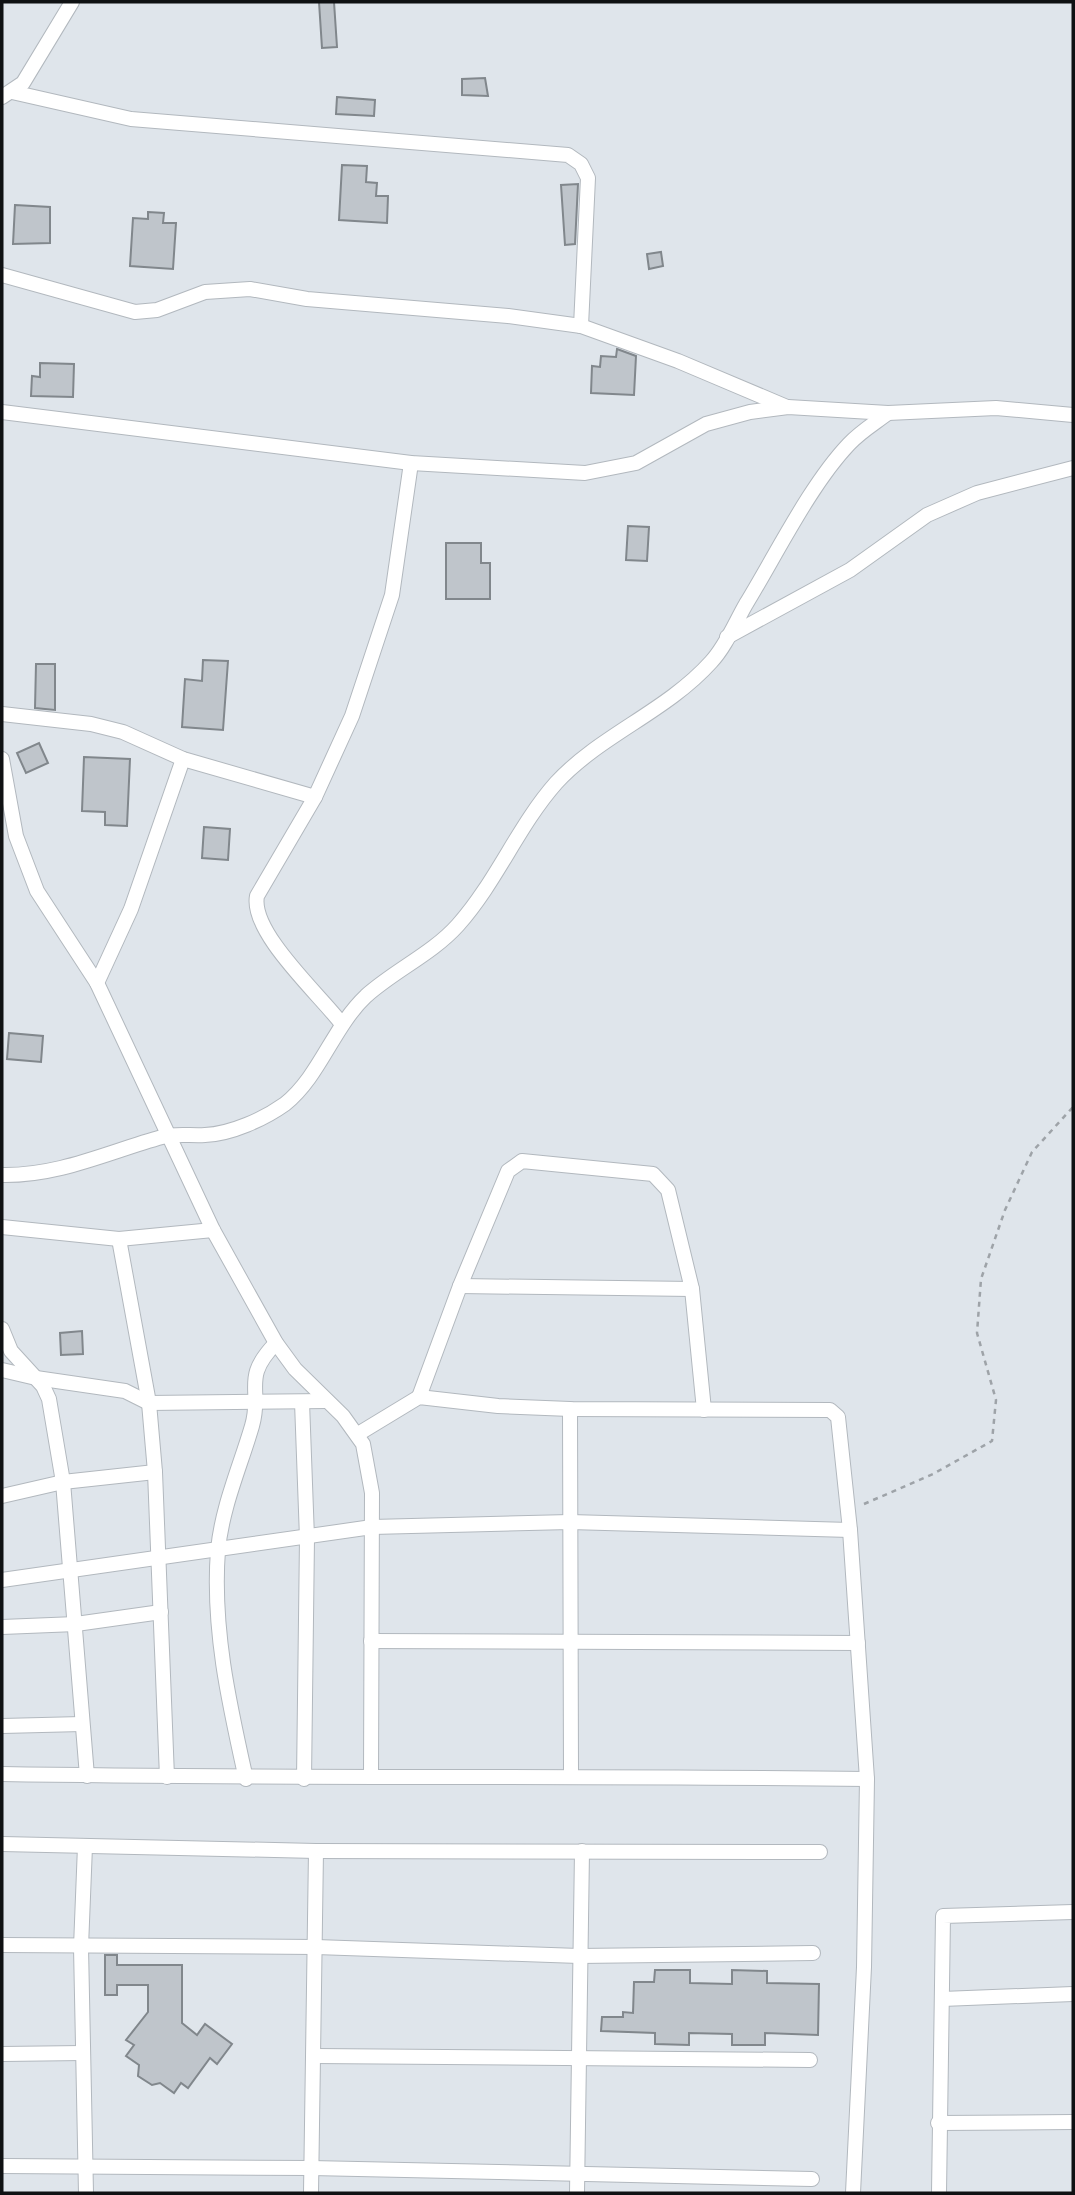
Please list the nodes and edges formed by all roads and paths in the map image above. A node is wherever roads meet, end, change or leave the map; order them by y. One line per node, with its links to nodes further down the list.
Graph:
1 (72, 2): 2 (street)
2 (7, 94): 4 (street)
3 (2, 275): 4 (street)
4 (581, 326): 5 (street)
5 (788, 407): 7 (street); 9 (street)
6 (2, 412): 9 (street)
7 (888, 413): 8 (street); 11 (street)
8 (1073, 415)
9 (411, 463): 15 (street)
10 (1073, 468): 11 (street)
11 (727, 637): 17 (street)
12 (2, 714): 14 (street)
13 (2, 759): 16 (street)
14 (183, 759): 15 (street); 16 (street)
15 (315, 797): 17 (street)
16 (97, 983): 19 (street)
17 (341, 1024): 19 (street)
18 (1073, 1107): 41 (path)
19 (166, 1135): 20 (street); 22 (street)
20 (2, 1175)
21 (2, 1227): 23 (street)
22 (213, 1230): 23 (street); 27 (street)
23 (119, 1238): 34 (street)
24 (460, 1286): 25 (street); 25 (street); 30 (street)
25 (692, 1289): 36 (street)
26 (2, 1329): 29 (street)
27 (276, 1343): 31 (street); 32 (street)
28 (2, 1370): 29 (street)
29 (36, 1378): 34 (street); 39 (street)
30 (419, 1397): 35 (street); 37 (street)
31 (327, 1401): 33 (street); 37 (street)
32 (254, 1402): 33 (street); 34 (street); 46 (street)
33 (302, 1402): 45 (street)
34 (149, 1403): 38 (street)
35 (570, 1409): 36 (street); 42 (street)
36 (704, 1410): 41 (street)
37 (358, 1434): 43 (street)
38 (155, 1472): 39 (street); 47 (street)
39 (63, 1482): 40 (street); 48 (street)
40 (2, 1496)
41 (848, 1511): 44 (street)
42 (570, 1522): 43 (street); 44 (street); 54 (street)
43 (372, 1527): 45 (street); 53 (street)
44 (850, 1530): 55 (street)
45 (307, 1538): 46 (street); 64 (street)
46 (218, 1549): 47 (street); 63 (street)
47 (161, 1556): 48 (street); 50 (street)
48 (70, 1570): 49 (street); 51 (street)
49 (2, 1580)
50 (161, 1612): 51 (street); 62 (street)
51 (76, 1624): 52 (street); 56 (street)
52 (2, 1627)
53 (371, 1641): 54 (street); 61 (street)
54 (573, 1642): 55 (street); 59 (street)
55 (858, 1643): 65 (street)
56 (82, 1724): 57 (street); 60 (street)
57 (2, 1726)
58 (2, 1774): 60 (street)
59 (571, 1775): 61 (street); 65 (street)
60 (88, 1776): 62 (street)
61 (371, 1776): 64 (street)
62 (167, 1777): 63 (street)
63 (246, 1779): 64 (street)
64 (304, 1779)
65 (867, 1779): 94 (street)
66 (2, 1844): 67 (street)
67 (85, 1846): 68 (street); 73 (street)
68 (316, 1851): 69 (street); 74 (street)
69 (582, 1851): 70 (street); 76 (street)
70 (820, 1852)
71 (1073, 1912): 78 (street)
72 (2, 1945): 73 (street)
73 (81, 1947): 74 (street); 79 (street)
74 (316, 1947): 76 (street); 81 (street)
75 (813, 1953): 76 (street)
76 (579, 1956): 82 (street)
77 (1073, 1994): 78 (street)
78 (942, 1999): 85 (street)
79 (83, 2053): 80 (street); 86 (street)
80 (2, 2054)
81 (314, 2056): 82 (street); 88 (street)
82 (579, 2060): 83 (street); 89 (street)
83 (810, 2060)
84 (1073, 2122): 85 (street)
85 (938, 2123): 95 (street)
86 (87, 2164): 87 (street); 88 (street); 91 (street)
87 (2, 2166)
88 (311, 2168): 89 (street); 92 (street)
89 (577, 2174): 90 (street); 93 (street)
90 (812, 2179)
91 (86, 2193)
92 (311, 2193)
93 (577, 2193)
94 (853, 2193)
95 (939, 2193)

